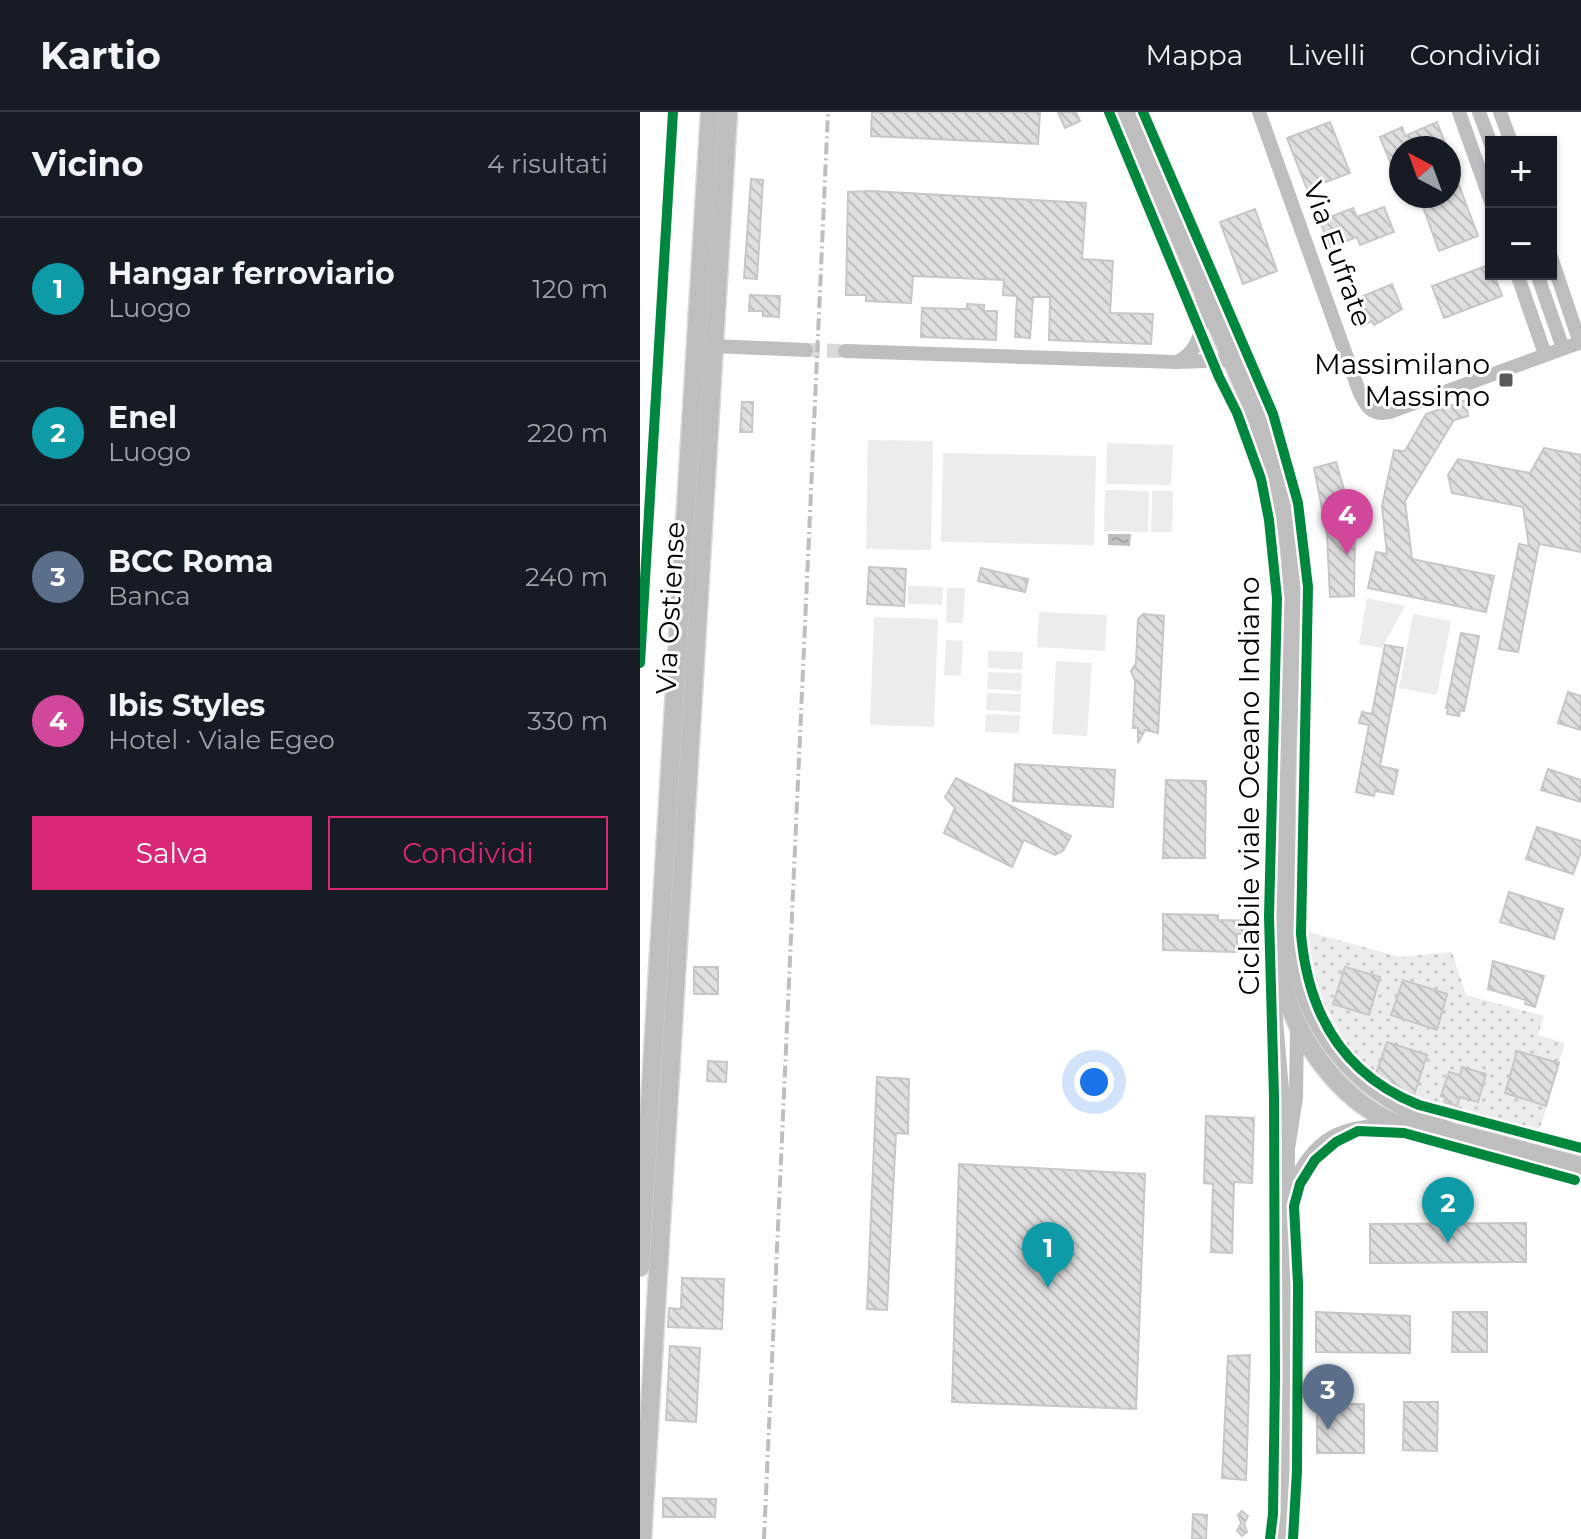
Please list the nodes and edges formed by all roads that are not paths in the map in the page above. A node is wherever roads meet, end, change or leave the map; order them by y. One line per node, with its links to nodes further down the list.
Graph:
1 (710, 112): 34 (main road)
2 (728, 112): 16 (main road, Via Ostiense)
3 (1126, 112): 14 (main road)
4 (1259, 112): 20 (street, Via Eufrate)
5 (1459, 112): 10 (street)
6 (1479, 112): 8 (street)
7 (1500, 112): 9 (street)
8 (1488, 136)
9 (1509, 136)
10 (1485, 184)
11 (1520, 280): 20 (street)
12 (1548, 280): 17 (street)
13 (1551, 280): 15 (street)
14 (1204, 293): 21 (main road); 22 (street)
15 (1581, 342): 17 (street)
16 (714, 346): 18 (street); 35 (main road, Via Ostiense)
17 (1563, 348): 20 (street)
18 (806, 350)
19 (845, 351): 22 (street)
20 (1545, 354)
21 (1232, 360): 22 (street); 23 (main road)
22 (1177, 362)
23 (1287, 833): 24 (main road); 25 (main road)
24 (1278, 923): 26 (main road); 28 (street)
25 (1298, 973): 26 (street); 27 (main road)
26 (1297, 1018): 27 (street); 28 (street); 29 (main road); 31 (street)
27 (1317, 1022): 30 (main road)
28 (1279, 1046): 31 (street)
29 (1400, 1126): 30 (main road); 33 (street)
30 (1449, 1131): 32 (main road)
31 (1288, 1149): 33 (street)
32 (1581, 1166)
33 (1288, 1199): 36 (street)
34 (640, 1267)
35 (642, 1539)
36 (1280, 1539)

